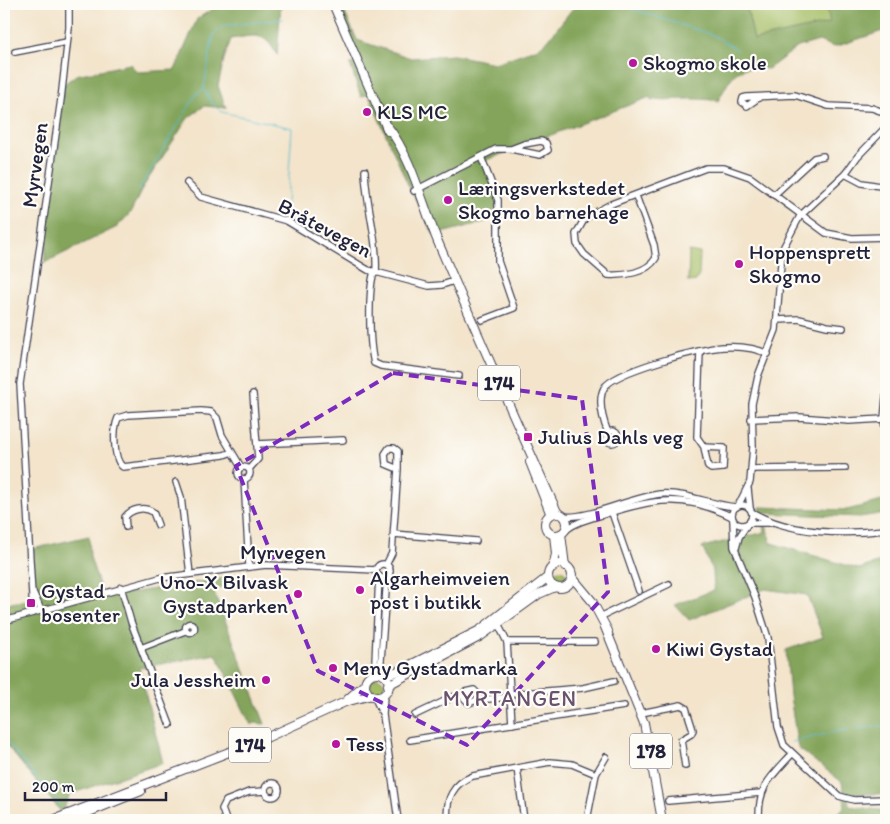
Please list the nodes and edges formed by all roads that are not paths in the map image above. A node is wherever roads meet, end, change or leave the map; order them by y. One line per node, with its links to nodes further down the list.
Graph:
1 (69, 4): 3 (street, Myrvegen)
2 (333, 4): 15 (main road, 174)
3 (67, 42): 4 (street); 73 (street, Myrvegen)
4 (15, 52)
5 (760, 97): 6 (street)
6 (886, 113)
7 (886, 127): 12 (street)
8 (511, 149): 8 (street); 10 (street)
9 (823, 156): 16 (street)
10 (481, 157): 15 (street); 22 (street)
11 (365, 171): 20 (street)
12 (845, 174): 14 (street); 18 (street)
13 (187, 182): 20 (street, Bråtevegen)
14 (886, 187)
15 (416, 190): 21 (main road, 174)
16 (774, 195): 17 (street); 18 (street)
17 (636, 196): 17 (street)
18 (800, 216): 19 (street); 23 (street)
19 (886, 237)
20 (375, 272): 21 (street, Bråtevegen); 27 (street)
21 (454, 281): 49 (main road, 174)
22 (482, 320)
23 (778, 320): 24 (street); 26 (street)
24 (843, 328)
25 (700, 351): 26 (street); 32 (street); 36 (street)
26 (768, 354): 31 (street)
27 (460, 376)
28 (254, 394): 35 (street)
29 (886, 397): 30 (street)
30 (884, 419): 31 (street); 33 (street)
31 (751, 420): 42 (street)
32 (608, 433)
33 (886, 436)
34 (343, 440): 35 (street)
35 (258, 444): 41 (street)
36 (704, 447): 36 (street)
37 (232, 452): 37 (street); 38 (street)
38 (241, 467): 41 (street); 43 (street)
39 (398, 468): 57 (street)
40 (845, 468): 42 (street)
41 (249, 469): 43 (street)
42 (752, 469): 45 (street)
43 (244, 479): 61 (street)
44 (176, 482): 65 (street)
45 (748, 489): 46 (street); 48 (street)
46 (737, 507): 47 (street); 48 (street); 50 (street)
47 (611, 509): 49 (street); 50 (street); 56 (street); 74 (street)
48 (752, 511): 51 (street); 52 (street)
49 (557, 515): 56 (main road, 174); 56 (main road, 174)
50 (733, 518): 52 (street); 59 (street)
51 (772, 523): 52 (street); 55 (street)
52 (748, 524): 59 (street)
53 (158, 525): 54 (street)
54 (126, 527)
55 (886, 530)
56 (560, 533): 62 (main road, 174); 63 (main road, 174)
57 (394, 534): 58 (street); 60 (street)
58 (476, 541)
59 (735, 550): 103 (street)
60 (386, 565): 64 (street); 66 (street)
61 (250, 566): 64 (street, Myrvegen); 65 (street, Myrvegen)
62 (565, 566): 63 (main road); 68 (main road, 174)
63 (553, 567): 67 (main road, 174)
64 (378, 573): 66 (street, Myrvegen); 85 (street)
65 (190, 574): 70 (street, Myrvegen)
66 (387, 577): 86 (street)
67 (548, 577): 71 (main road); 86 (main road, 174)
68 (572, 577): 72 (main road); 75 (main road, 178)
69 (669, 584): 78 (street)
70 (121, 587): 76 (street, Myrvegen); 84 (street)
71 (555, 587): 72 (main road); 80 (main road)
72 (565, 587): 75 (main road)
73 (32, 590): 76 (street, Myrvegen); 77 (street, Myrvegen)
74 (639, 590)
75 (587, 595): 78 (main road, 178)
76 (41, 610): 77 (street, Myrvegen)
77 (33, 613): 79 (street, Myrvegen)
78 (600, 617): 97 (main road, 178)
79 (4, 621)
80 (498, 624): 82 (street); 89 (main road)
81 (186, 631): 84 (street)
82 (507, 642): 83 (street); 93 (street)
83 (595, 642)
84 (141, 648): 101 (street)
85 (372, 674): 86 (main road, 174); 88 (main road, 174)
86 (382, 675): 89 (main road)
87 (614, 681): 93 (street)
88 (365, 684): 92 (main road); 95 (main road, 174)
89 (388, 685): 90 (main road)
90 (384, 694): 92 (main road, 174); 98 (street)
91 (464, 695): 94 (street); 94 (street); 99 (street)
92 (373, 696): 95 (main road, 174); 98 (street)
93 (510, 696): 94 (street); 100 (street)
94 (477, 700)
95 (345, 702): 112 (main road, 174)
96 (624, 706): 100 (street)
97 (641, 713): 105 (street); 120 (main road, 178)
98 (383, 715): 116 (street)
99 (415, 715)
100 (512, 724): 102 (street)
101 (170, 725)
102 (410, 740)
103 (792, 754): 109 (street); 110 (street)
104 (606, 757): 107 (street)
105 (685, 766)
106 (517, 768): 107 (street); 117 (street); 118 (street)
107 (596, 774): 119 (street)
108 (265, 791): 115 (street)
109 (761, 793): 111 (street); 121 (street)
110 (886, 799)
111 (668, 801)
112 (83, 816): 113 (main road, 174); 114 (main road, 174)
113 (53, 820)
114 (69, 820)
115 (226, 820)
116 (398, 820)
117 (448, 820)
118 (524, 820)
119 (587, 820)
120 (662, 820)
121 (759, 820)

